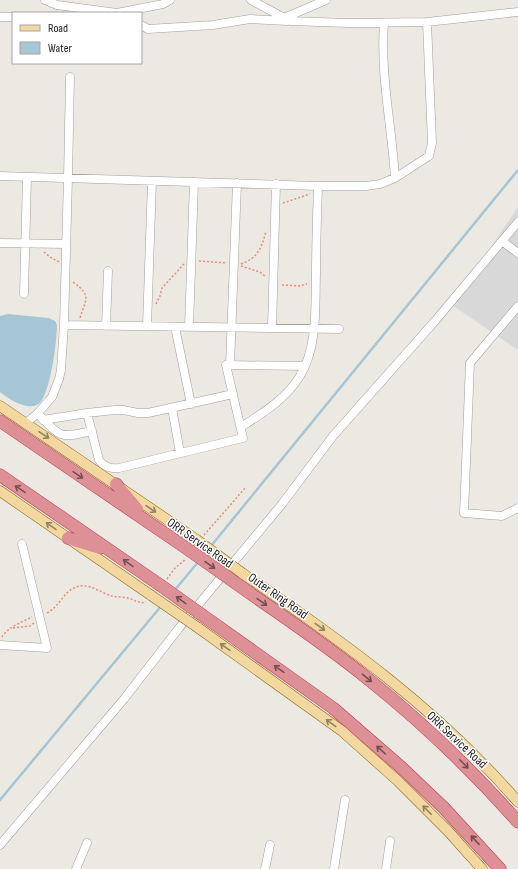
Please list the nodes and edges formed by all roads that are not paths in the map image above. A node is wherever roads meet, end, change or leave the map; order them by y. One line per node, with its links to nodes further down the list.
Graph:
1 (45, 0): 5 (street)
2 (170, 0): 6 (street)
3 (251, 0): 10 (street)
4 (326, 0): 10 (street)
5 (110, 12)
6 (122, 12)
7 (518, 12): 11 (street)
8 (0, 17): 9 (street)
9 (12, 17)
10 (287, 19): 12 (street); 13 (street)
11 (427, 22): 12 (street); 18 (street)
12 (384, 23): 18 (street)
13 (142, 26)
14 (70, 76): 17 (street)
15 (0, 176): 16 (street)
16 (27, 177): 17 (street); 27 (street)
17 (68, 178): 19 (street); 28 (street)
18 (395, 178): 23 (street)
19 (152, 181): 20 (street); 35 (street)
20 (194, 182): 21 (street); 37 (street)
21 (237, 183): 22 (street); 38 (street)
22 (276, 184): 23 (street); 39 (street)
23 (318, 186): 40 (street)
24 (518, 222): 25 (street)
25 (502, 241): 29 (street); 69 (street)
26 (0, 243): 27 (street)
27 (25, 243): 28 (street); 31 (street)
28 (66, 244): 33 (street)
29 (518, 253)
30 (108, 271): 34 (street)
31 (24, 294)
32 (518, 306): 58 (street)
33 (64, 325): 34 (street); 49 (street)
34 (106, 326): 35 (street)
35 (147, 326): 36 (street)
36 (175, 327): 37 (street); 45 (street)
37 (189, 327): 38 (street)
38 (231, 328): 39 (street); 42 (street)
39 (272, 328): 40 (street)
40 (314, 329): 41 (street); 43 (street)
41 (339, 329)
42 (230, 365): 43 (street); 44 (street)
43 (305, 366): 52 (street)
44 (233, 394): 45 (street); 52 (street)
45 (191, 404): 47 (street)
46 (0, 406): 51 (main road, ORR Service Road)
47 (172, 408): 48 (street); 54 (street)
48 (88, 413): 49 (street); 53 (street)
49 (40, 417): 51 (street); 53 (street)
50 (0, 421): 59 (highway, Outer Ring Road, one-way to 59)
51 (26, 424): 56 (main road, ORR Service Road, one-way to 56)
52 (241, 427): 54 (street)
53 (92, 430): 54 (street)
54 (180, 453)
55 (0, 475): 62 (highway, one-way to 55)
56 (116, 484): 59 (highway); 65 (main road, ORR Service Road, one-way to 65, bridge)
57 (0, 491): 60 (main road, one-way to 57)
58 (518, 508)
59 (147, 521): 66 (highway, Outer Ring Road, one-way to 66, bridge)
60 (68, 538): 62 (highway); 75 (main road, one-way to 60, bridge)
61 (22, 544): 63 (street)
62 (113, 552): 76 (highway, one-way to 62, bridge)
63 (0, 645)
64 (344, 800): 73 (street)
65 (518, 802)
66 (518, 822)
67 (390, 841): 74 (street)
68 (87, 843): 71 (street)
69 (0, 845)
70 (270, 845): 72 (street)
71 (76, 869)
72 (265, 869)
73 (334, 869)
74 (386, 869)
75 (482, 869)
76 (500, 869)

